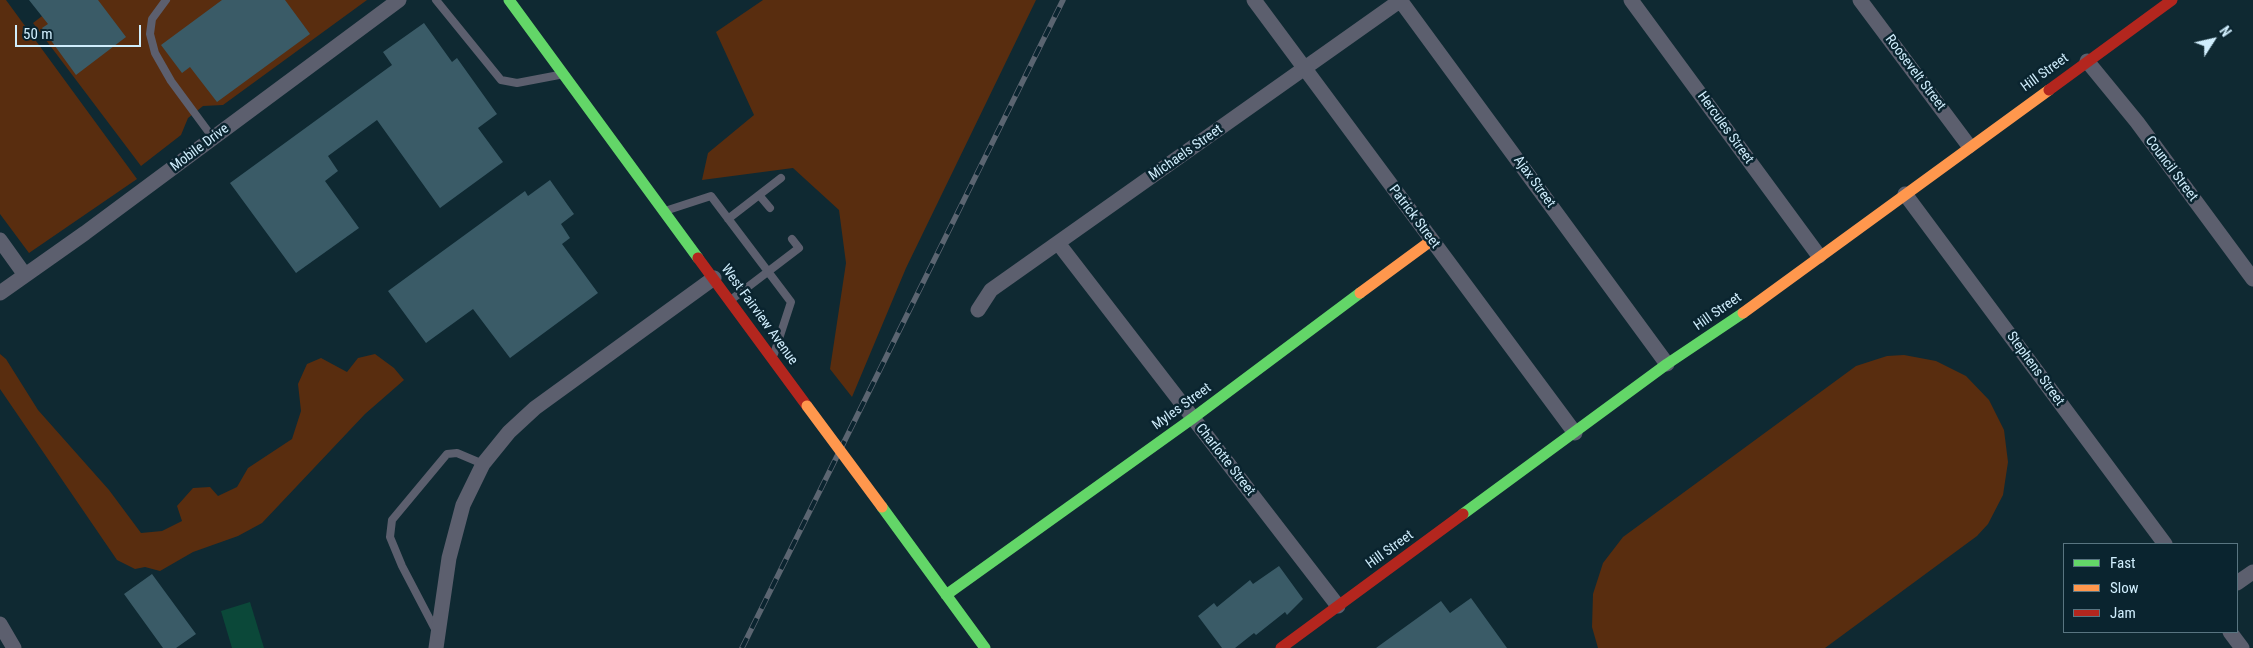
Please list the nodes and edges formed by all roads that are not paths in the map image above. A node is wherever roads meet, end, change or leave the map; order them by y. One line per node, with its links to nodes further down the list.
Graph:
1 (166, 0): 13 (lane)
2 (399, 0): 13 (street, Mobile Drive)
3 (436, 0): 12 (lane)
4 (509, 0): 12 (street, West Fairview Avenue)
5 (1254, 0): 11 (street, Patrick Street)
6 (1401, 0): 11 (street, Michaels Street); 34 (street, Ajax Street)
7 (1631, 0): 25 (street, Hercules Street)
8 (1860, 0): 14 (street, Roosevelt Street)
9 (2172, 0): 10 (street, Hill Street)
10 (2086, 61): 14 (street, Hill Street); 29 (street, Council Street)
11 (1304, 68): 23 (street, Patrick Street); 24 (street, Michaels Street)
12 (564, 74): 19 (street, West Fairview Avenue)
13 (213, 138): 27 (street, Mobile Drive)
14 (1969, 146): 17 (street, Hill Street)
15 (782, 178): 16 (lane)
16 (759, 194): 18 (lane); 20 (lane)
17 (1905, 194): 25 (street, Hill Street); 38 (street, Stephens Street)
18 (770, 208)
19 (665, 211): 20 (lane); 28 (street, West Fairview Avenue)
20 (728, 219): 26 (lane)
21 (792, 239): 26 (lane)
22 (0, 240): 27 (street)
23 (1432, 240): 35 (street, Myles Street); 36 (street, Patrick Street)
24 (1058, 243): 32 (street, Michaels Street); 35 (street, Charlotte Street)
25 (1819, 256): 34 (street, Hill Street)
26 (768, 272): 31 (lane); 33 (lane)
27 (25, 275): 30 (street, Mobile Drive)
28 (714, 278): 31 (street, West Fairview Avenue); 37 (street)
29 (2253, 279)
30 (0, 293)
31 (730, 300): 33 (street, West Fairview Avenue)
32 (978, 310)
33 (773, 358): 41 (street, West Fairview Avenue, bridge)
34 (1668, 364): 36 (street, Hill Street)
35 (1193, 418): 41 (street, Myles Street); 42 (street, Charlotte Street)
36 (1575, 433): 42 (street, Hill Street)
37 (482, 464): 45 (street); 45 (lane)
38 (2164, 543)
39 (2253, 572): 40 (street)
40 (2238, 582)
41 (946, 595): 47 (street, West Fairview Avenue)
42 (1338, 606): 48 (street, Hill Street)
43 (0, 624): 46 (street)
44 (2231, 633): 49 (street)
45 (437, 641)
46 (14, 648)
47 (985, 648)
48 (1281, 648)
49 (2242, 648)

